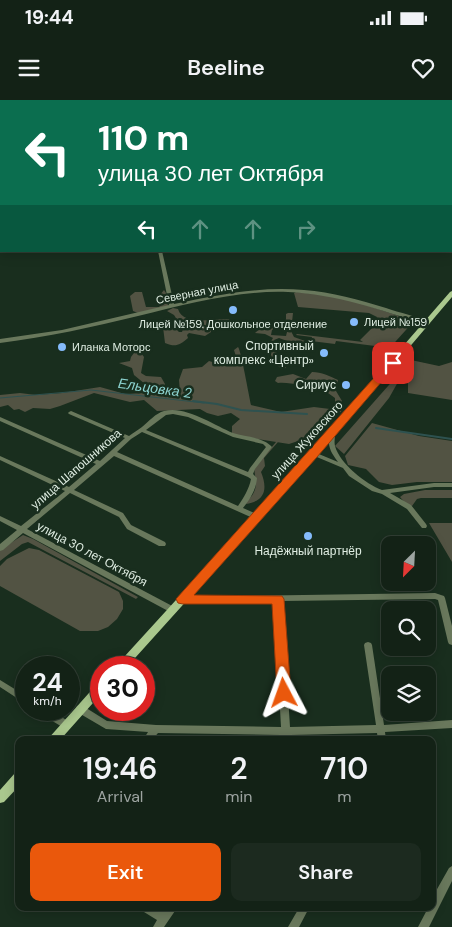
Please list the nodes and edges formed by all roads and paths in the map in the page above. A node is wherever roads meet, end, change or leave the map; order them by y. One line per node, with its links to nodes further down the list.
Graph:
1 (160, 252): 3 (street)
2 (452, 294): 4 (main road, улица Жуковского)
3 (172, 306): 4 (street, Северная улица); 5 (street, Северная улица)
4 (428, 322): 9 (main road, улица Жуковского)
5 (0, 341)
6 (71, 413): 10 (street)
7 (0, 419): 14 (street)
8 (142, 430): 10 (street, улица Шапошникова); 16 (street); 16 (street, улица Шапошникова)
9 (332, 434): 12 (main road, улица Жуковского); 15 (street)
10 (129, 438): 11 (street, улица Шапошникова)
11 (113, 453): 14 (street, улица Шапошникова); 20 (street)
12 (314, 454): 15 (street); 21 (main road, улица Жуковского)
13 (0, 458): 18 (street)
14 (101, 464): 18 (street, улица Шапошникова)
15 (346, 468): 19 (street)
16 (250, 475): 20 (street)
17 (452, 485): 19 (street)
18 (69, 490): 24 (street, улица Шапошникова); 25 (street)
19 (382, 492): 23 (street)
20 (239, 508): 21 (street)
21 (257, 517): 27 (main road, улица Жуковского)
22 (0, 518): 24 (street, улица 30 лет Октября)
23 (424, 526)
24 (22, 530): 26 (street, улица Шапошникова); 29 (street, улица 30 лет Октября)
25 (162, 544)
26 (0, 548)
27 (183, 599): 28 (street); 29 (main road, улица Жуковского)
28 (278, 599): 30 (street); 43 (street)
29 (173, 610): 32 (main road, улица Жуковского)
30 (452, 642)
31 (368, 645): 42 (street)
32 (130, 656)
33 (0, 684): 34 (street)
34 (15, 693)
35 (90, 699): 36 (main road)
36 (80, 709): 41 (street)
37 (60, 721): 40 (street)
38 (70, 721): 40 (main road)
39 (452, 724): 42 (street)
40 (67, 725): 44 (main road)
41 (156, 729): 43 (street); 45 (street)
42 (381, 729): 43 (street); 46 (street)
43 (286, 735)
44 (57, 736)
45 (150, 736)
46 (382, 736)
47 (15, 782): 48 (main road)
48 (0, 798)
49 (452, 871): 50 (street)
50 (436, 901)
51 (151, 911): 55 (street)
52 (170, 911): 55 (street)
53 (302, 911): 56 (street)
54 (431, 911): 57 (street)
55 (161, 923)
56 (293, 927)
57 (422, 927)

